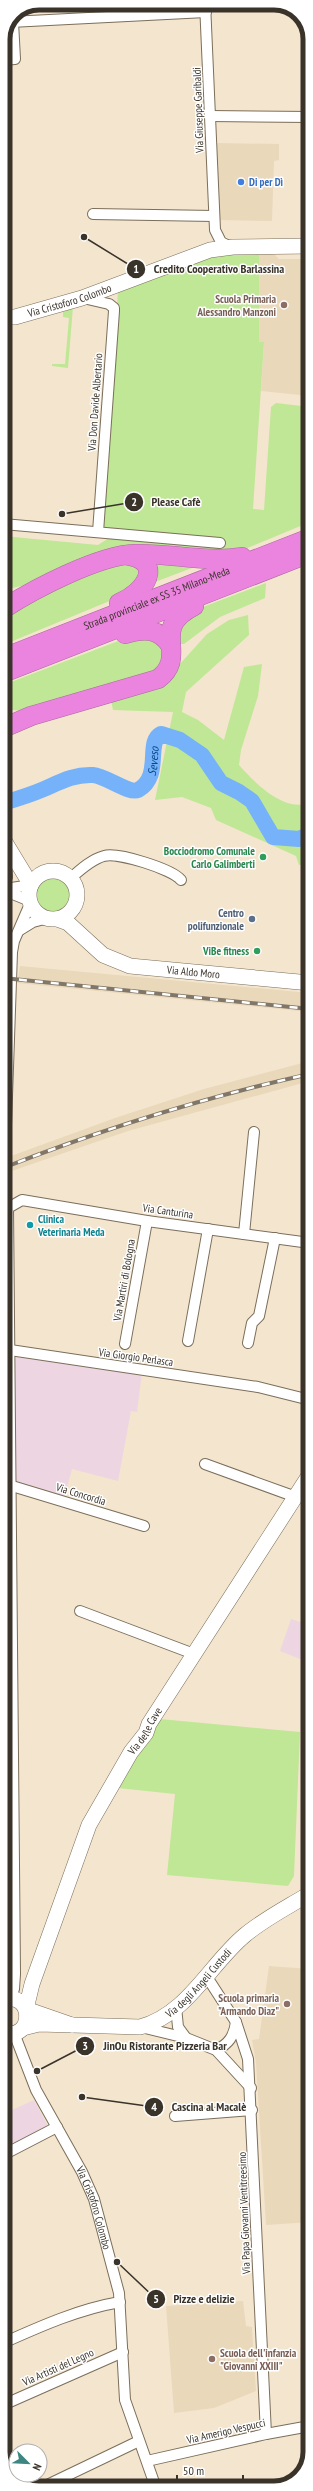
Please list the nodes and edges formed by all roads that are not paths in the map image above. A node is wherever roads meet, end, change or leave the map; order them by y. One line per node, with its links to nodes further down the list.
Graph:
1 (178, 10): 3 (street)
2 (206, 10): 6 (street, Via Giuseppe Garibaldi)
3 (16, 22)
4 (12, 27): 5 (street)
5 (10, 59)
6 (210, 116): 7 (street); 9 (street, Via Giuseppe Garibaldi)
7 (303, 117)
8 (93, 214): 9 (street)
9 (214, 216): 10 (street, Via Giuseppe Garibaldi)
10 (215, 230): 11 (street); 13 (street)
11 (233, 247): 12 (street, Via Cristoforo Colombo); 13 (street, Via Cristoforo Colombo)
12 (303, 248)
13 (202, 252): 14 (street, Via Cristoforo Colombo)
14 (82, 298): 15 (street, Via Cristoforo Colombo); 17 (street, Via Don Davide Albertario)
15 (10, 318)
16 (10, 525): 17 (street)
17 (98, 532): 19 (street)
18 (303, 541): 20 (highway, Strada provinciale ex SS 35 Milano-Meda)
19 (220, 543)
20 (281, 549): 21 (highway); 25 (highway, Strada provinciale ex SS 35 Milano-Meda)
21 (125, 555): 24 (highway); 25 (highway)
22 (303, 556): 23 (highway, Strada provinciale ex SS 35 Milano-Meda)
23 (258, 573): 25 (highway, Strada provinciale ex SS 35 Milano-Meda); 26 (highway)
24 (10, 599)
25 (63, 642): 26 (highway); 27 (highway, Strada provinciale ex SS 35 Milano-Meda); 28 (highway, Strada provinciale ex SS 35 Milano-Meda)
26 (171, 646): 29 (highway)
27 (10, 656)
28 (10, 669)
29 (10, 720)
30 (10, 852): 31 (street)
31 (13, 858): 32 (street); 35 (street)
32 (44, 872): 33 (street); 35 (street)
33 (71, 878): 34 (street); 39 (street)
34 (181, 880)
35 (31, 885): 36 (street); 38 (street)
36 (10, 888)
37 (10, 892): 38 (street)
38 (30, 902): 40 (street); 41 (street)
39 (75, 905): 40 (street); 42 (street, Via Aldo Moro)
40 (52, 918): 41 (street); 42 (street, Via Aldo Moro)
41 (20, 930): 44 (street)
42 (86, 938): 43 (street, Via Aldo Moro)
43 (303, 982)
44 (10, 996)
45 (254, 1132): 49 (street)
46 (10, 1207): 47 (street, Via Canturina)
47 (147, 1221): 48 (street, Via Canturina); 54 (street, Via Martiri di Bologna)
48 (208, 1229): 49 (street, Via Canturina); 52 (street)
49 (244, 1234): 50 (street, Via Canturina)
50 (275, 1238): 51 (street, Via Canturina); 53 (street)
51 (303, 1242)
52 (188, 1340)
53 (248, 1343)
54 (126, 1344)
55 (10, 1350): 56 (street, Via Giorgio Perlasca); 58 (street)
56 (303, 1398)
57 (204, 1464): 60 (street)
58 (12, 1486): 61 (street); 62 (street, Via Concordia)
59 (303, 1486): 60 (street, Via delle Cave)
60 (296, 1497): 64 (street, Via delle Cave)
61 (10, 1508)
62 (144, 1526)
63 (80, 1611): 64 (street)
64 (194, 1654): 71 (street, Via delle Cave)
65 (10, 1817): 68 (street)
66 (303, 1898): 67 (street, Via degli Angeli Custodi)
67 (206, 1977): 70 (street, Via degli Angeli Custodi); 72 (street, Via Papa Giovanni Ventitreesimo)
68 (10, 1995)
69 (10, 2000): 71 (street, Via degli Angeli Custodi)
70 (176, 2007): 74 (street, Via degli Angeli Custodi); 76 (street)
71 (26, 2010): 73 (street, Via degli Angeli Custodi); 75 (street, Via delle Cave)
72 (236, 2022): 77 (street); 78 (street, Via Papa Giovanni Ventitreesimo)
73 (72, 2025): 74 (street, Via degli Angeli Custodi); 75 (street, Via degli Angeli Custodi)
74 (140, 2027): 76 (street)
75 (13, 2031): 81 (street, Via Cristoforo Colombo)
76 (186, 2038): 77 (street)
77 (216, 2050): 78 (street)
78 (251, 2088): 79 (street, Via Papa Giovanni Ventitreesimo)
79 (252, 2110): 80 (street); 88 (street, Via Papa Giovanni Ventitreesimo)
80 (175, 2116)
81 (57, 2127): 82 (street); 83 (street, Via Cristoforo Colombo)
82 (10, 2151)
83 (120, 2302): 84 (street); 85 (street, Via Cristoforo Colombo)
84 (10, 2340)
85 (123, 2352): 86 (street, Via Artisti del Legno); 89 (street, Via Cristoforo Colombo)
86 (10, 2402)
87 (303, 2427): 88 (street, Via Amerigo Vespucci)
88 (266, 2434): 90 (street, Via Amerigo Vespucci)
89 (139, 2441): 90 (street, Via Cristoforo Colombo); 91 (street)
90 (147, 2461): 92 (street, Via Cristoforo Colombo)
91 (56, 2481)
92 (154, 2481)

